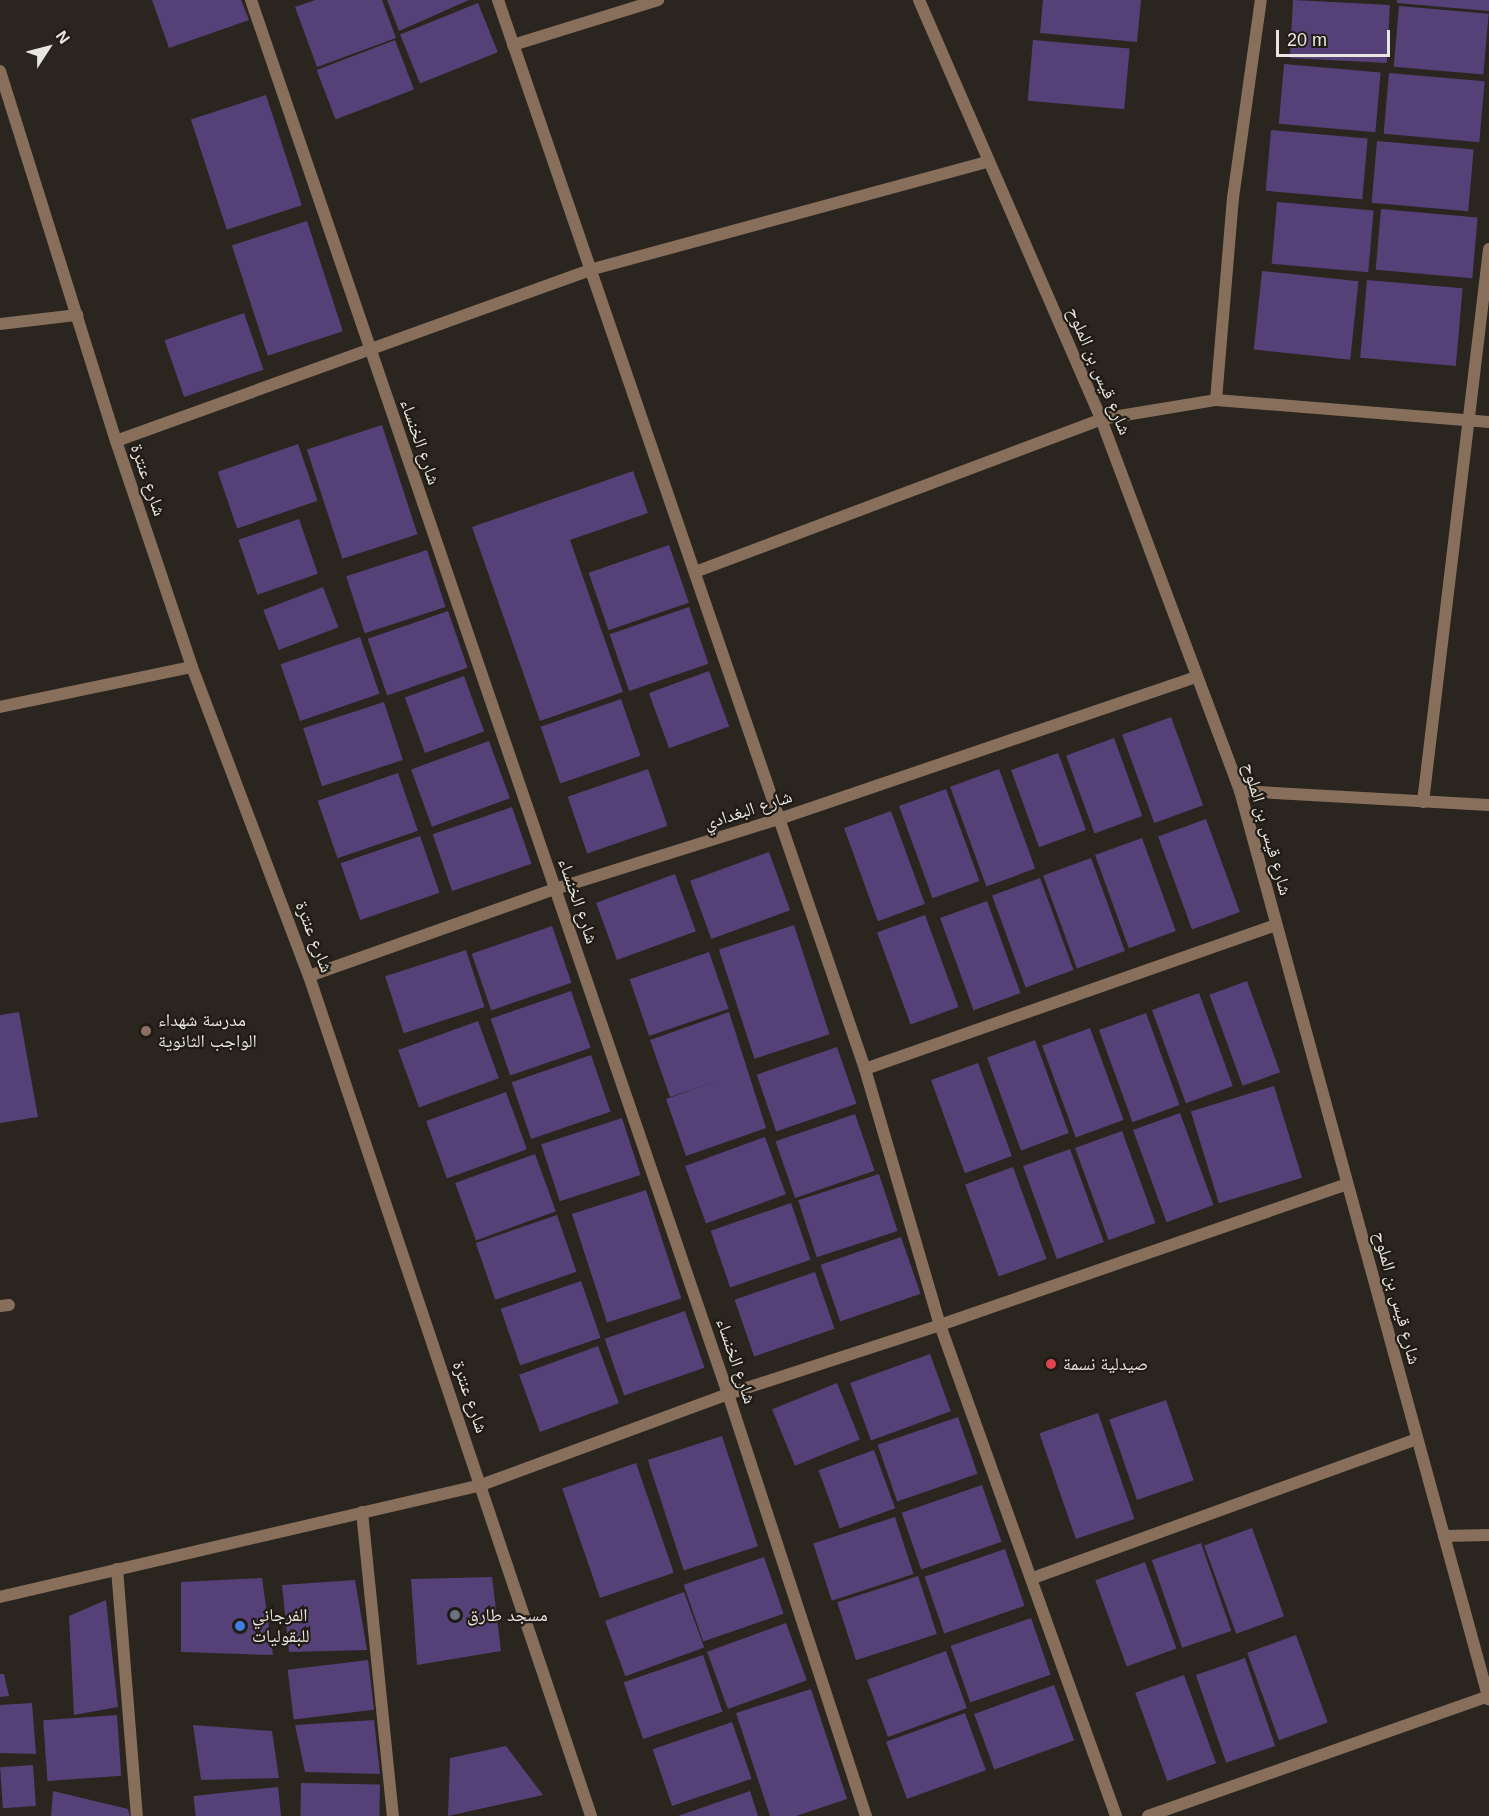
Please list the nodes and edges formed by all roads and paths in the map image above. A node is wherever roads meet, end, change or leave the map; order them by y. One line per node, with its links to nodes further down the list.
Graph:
1 (251, 0): 13 (street, شارع الخنساء)
2 (498, 0): 6 (street)
3 (658, 0): 6 (street)
4 (919, 0): 8 (street, شارع قيس بن الملوح)
5 (1261, 0): 14 (street)
6 (513, 45): 10 (street)
7 (0, 71): 11 (street, شارع عنترة)
8 (987, 162): 10 (street); 15 (street, شارع قيس بن الملوح)
9 (1489, 249): 16 (street)
10 (593, 269): 13 (street); 19 (street)
11 (77, 315): 12 (street); 18 (street, شارع عنترة)
12 (0, 324)
13 (370, 349): 18 (street); 27 (street, شارع الخنساء)
14 (1216, 400): 15 (street); 16 (street)
15 (1101, 419): 19 (street); 21 (street, شارع قيس بن الملوح)
16 (1468, 421): 17 (street); 24 (street)
17 (1489, 422)
18 (116, 441): 20 (street, شارع عنترة)
19 (695, 572): 26 (street)
20 (192, 667): 22 (street); 29 (street, شارع عنترة)
21 (1197, 677): 23 (street, شارع قيس بن الملوح); 26 (street, شارع البغدادي)
22 (0, 707)
23 (1240, 791): 24 (street); 28 (street, شارع قيس بن الملوح)
24 (1423, 802): 25 (street)
25 (1489, 805)
26 (779, 819): 27 (street, شارع البغدادي); 30 (street)
27 (555, 890): 29 (street, شارع البغدادي); 33 (street, شارع الخنساء)
28 (1276, 925): 30 (street); 31 (street, شارع قيس بن الملوح)
29 (309, 976): 35 (street, شارع عنترة)
30 (865, 1069): 32 (street)
31 (1347, 1184): 32 (street); 34 (street, شارع قيس بن الملوح)
32 (940, 1325): 33 (street); 40 (street)
33 (728, 1394): 35 (street); 46 (street, شارع الخنساء)
34 (1417, 1439): 38 (street, شارع قيس بن الملوح); 40 (street)
35 (481, 1485): 36 (street); 45 (street, شارع عنترة)
36 (362, 1512): 39 (street); 44 (street)
37 (1489, 1535): 38 (street)
38 (1444, 1536): 42 (street, شارع قيس بن الملوح)
39 (117, 1569): 41 (street); 43 (street)
40 (1033, 1578): 47 (street)
41 (0, 1597)
42 (1488, 1698): 48 (street)
43 (137, 1816)
44 (393, 1816)
45 (591, 1816)
46 (866, 1816)
47 (1116, 1816)
48 (1148, 1816)

